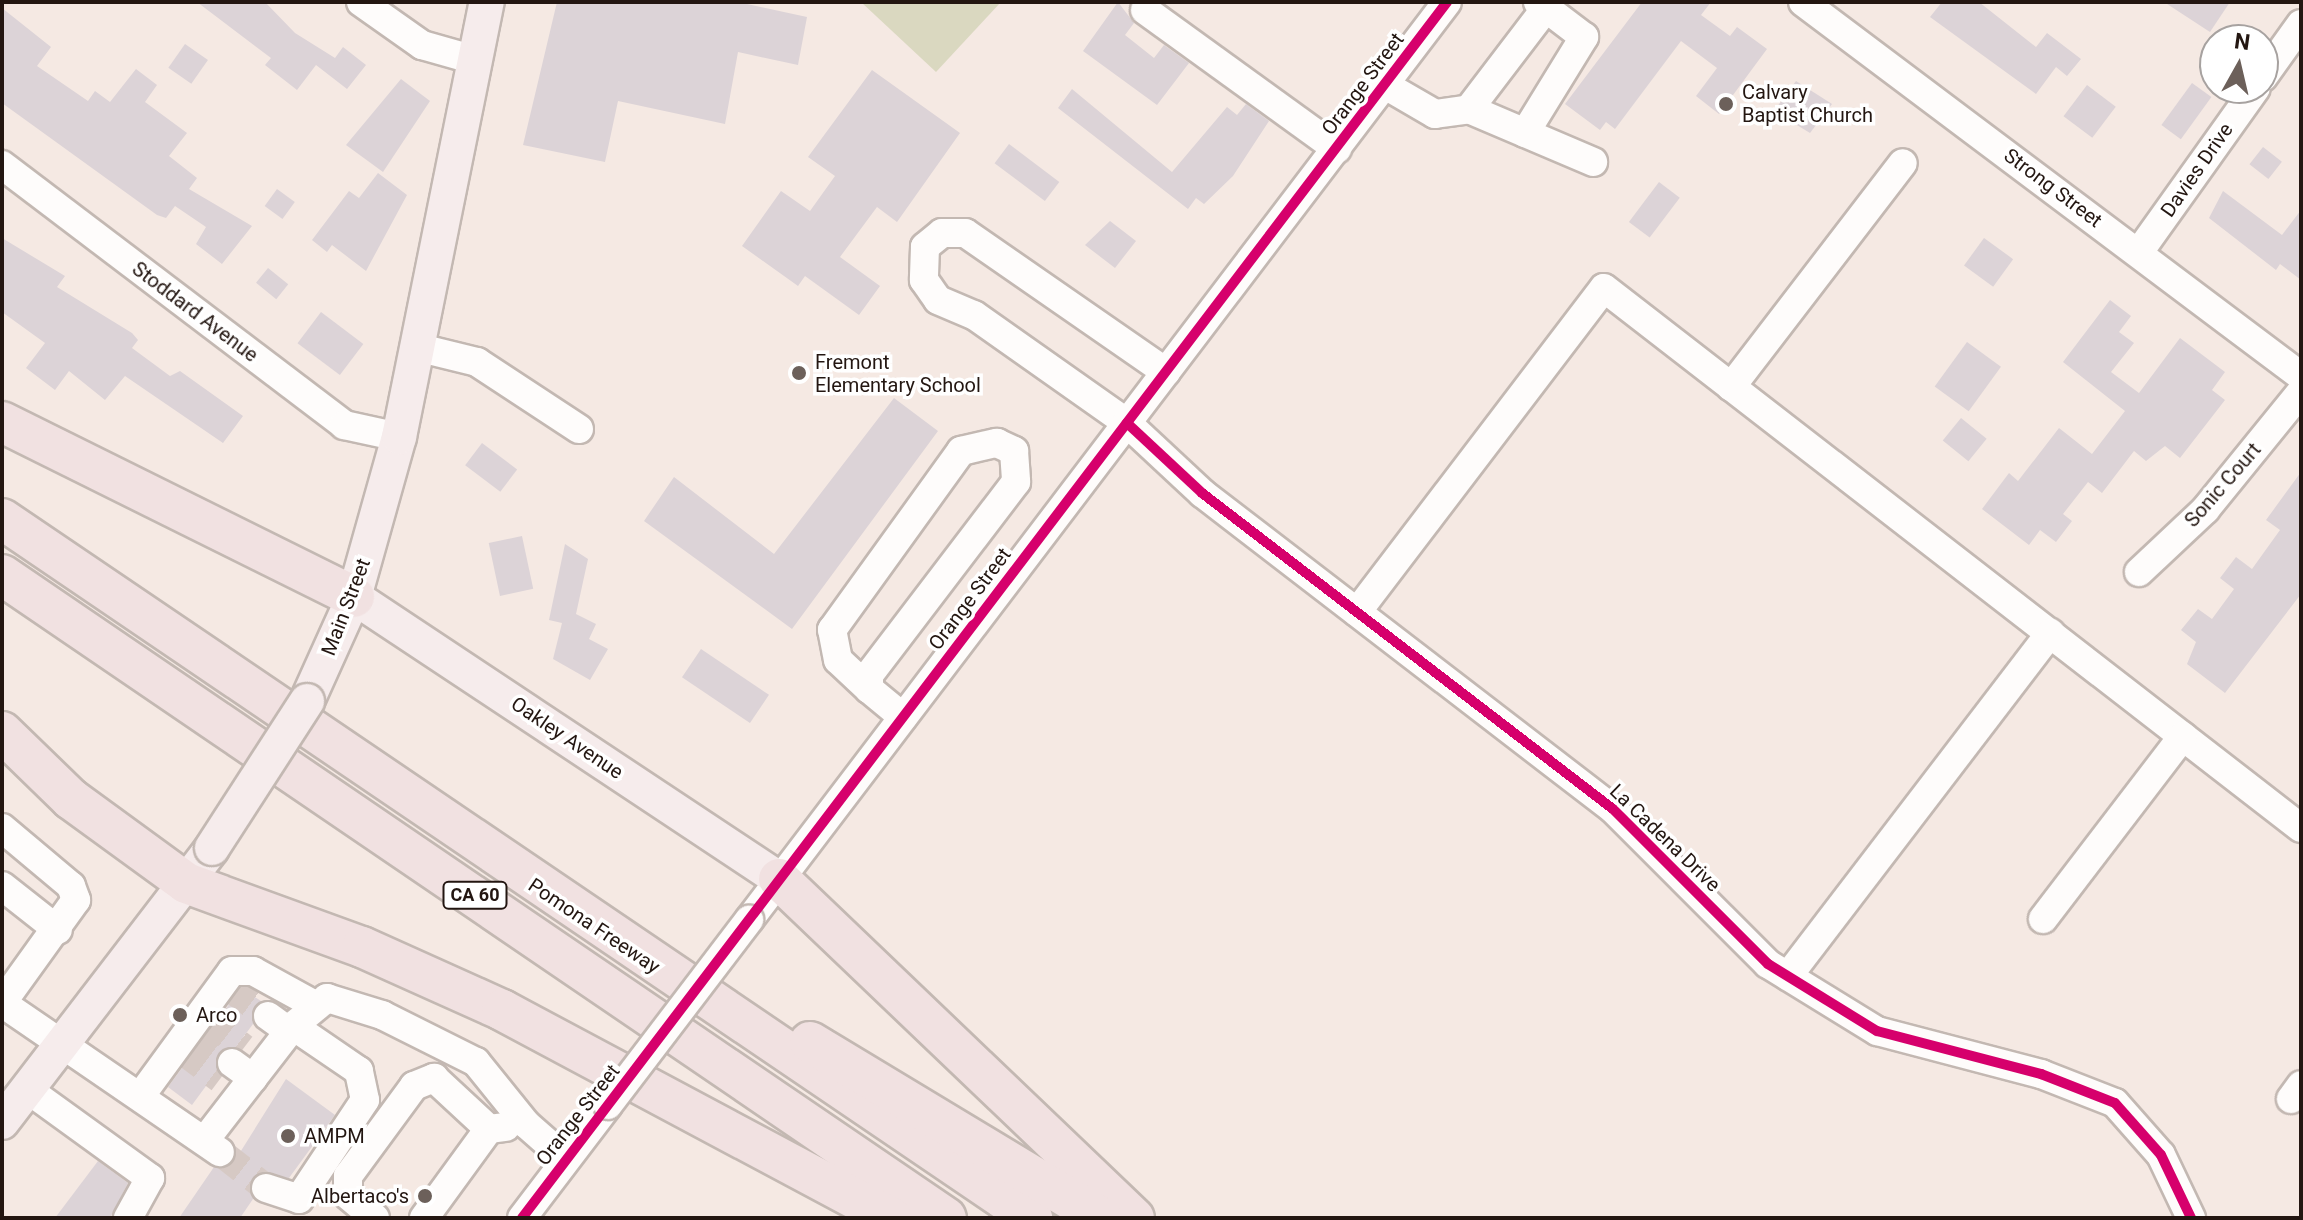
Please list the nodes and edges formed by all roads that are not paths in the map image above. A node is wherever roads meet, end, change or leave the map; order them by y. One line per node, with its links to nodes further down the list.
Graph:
1 (361, 2): 9 (street)
2 (487, 2): 9 (main road, Main Street)
3 (1803, 2): 18 (street, Strong Street)
4 (1439, 5): 10 (street, Orange Street)
5 (1542, 5): 12 (street); 13 (street)
6 (1145, 10): 14 (street)
7 (2301, 24): 8 (street)
8 (2279, 55)
9 (475, 60): 19 (main road, Main Street)
10 (1385, 85): 12 (street); 14 (street, Orange Street)
11 (2245, 104): 18 (street, Davies Drive)
12 (1469, 109): 13 (street)
13 (1525, 133): 15 (street)
14 (1337, 149): 20 (street, Orange Street)
15 (1593, 162)
16 (1903, 163): 22 (street)
17 (2, 165): 27 (street, Stoddard Avenue)
18 (2139, 252): 21 (street, Strong Street)
19 (416, 347): 26 (street); 27 (main road, Main Street)
20 (1166, 372): 25 (street, Orange Street); 25 (street, La Cadena Drive)
21 (2301, 376)
22 (1731, 387): 32 (street); 33 (street)
23 (2301, 392): 29 (street, Sonic Court)
24 (2, 422): 31 (highway)
25 (1127, 423): 32 (street, La Cadena Drive); 35 (street, Orange Street)
26 (579, 429)
27 (399, 437): 31 (main road, Main Street)
28 (2, 519): 43 (highway, Pomona Freeway / CA 60)
29 (2139, 572)
30 (2, 575): 63 (highway, Pomona Freeway / CA 60)
31 (354, 597): 40 (main road, Oakley Avenue); 41 (main road, Main Street, bridge)
32 (1357, 612): 46 (street, La Cadena Drive)
33 (2050, 633): 37 (street); 46 (street)
34 (869, 689): 34 (street); 35 (street)
35 (903, 717): 40 (street, Orange Street)
36 (2, 732): 41 (highway)
37 (2183, 736): 39 (street); 44 (street)
38 (2, 828): 45 (street)
39 (2301, 828)
40 (779, 879): 56 (street, Orange Street, bridge); 66 (highway)
41 (186, 883): 49 (main road, Main Street); 62 (highway)
42 (2, 886): 45 (street)
43 (541, 891): 64 (highway, Pomona Freeway / CA 60); 65 (highway)
44 (2043, 919)
45 (58, 930): 47 (street)
46 (1788, 976): 67 (street, La Cadena Drive)
47 (2, 1003): 49 (street)
48 (313, 1004): 50 (street); 52 (street); 54 (street)
49 (63, 1045): 51 (main road, Main Street); 52 (street)
50 (258, 1052): 52 (street); 57 (street)
51 (27, 1089): 53 (main road, Main Street); 59 (street)
52 (142, 1094)
53 (2, 1122)
54 (526, 1124): 55 (street); 56 (street)
55 (489, 1129): 58 (street); 60 (street)
56 (566, 1159): 61 (street, Orange Street)
57 (266, 1188)
58 (368, 1212)
59 (128, 1218)
60 (424, 1218)
61 (522, 1218)
62 (892, 1218)
63 (946, 1218)
64 (1032, 1218)
65 (1102, 1218)
66 (1134, 1218)
67 (2191, 1218)

